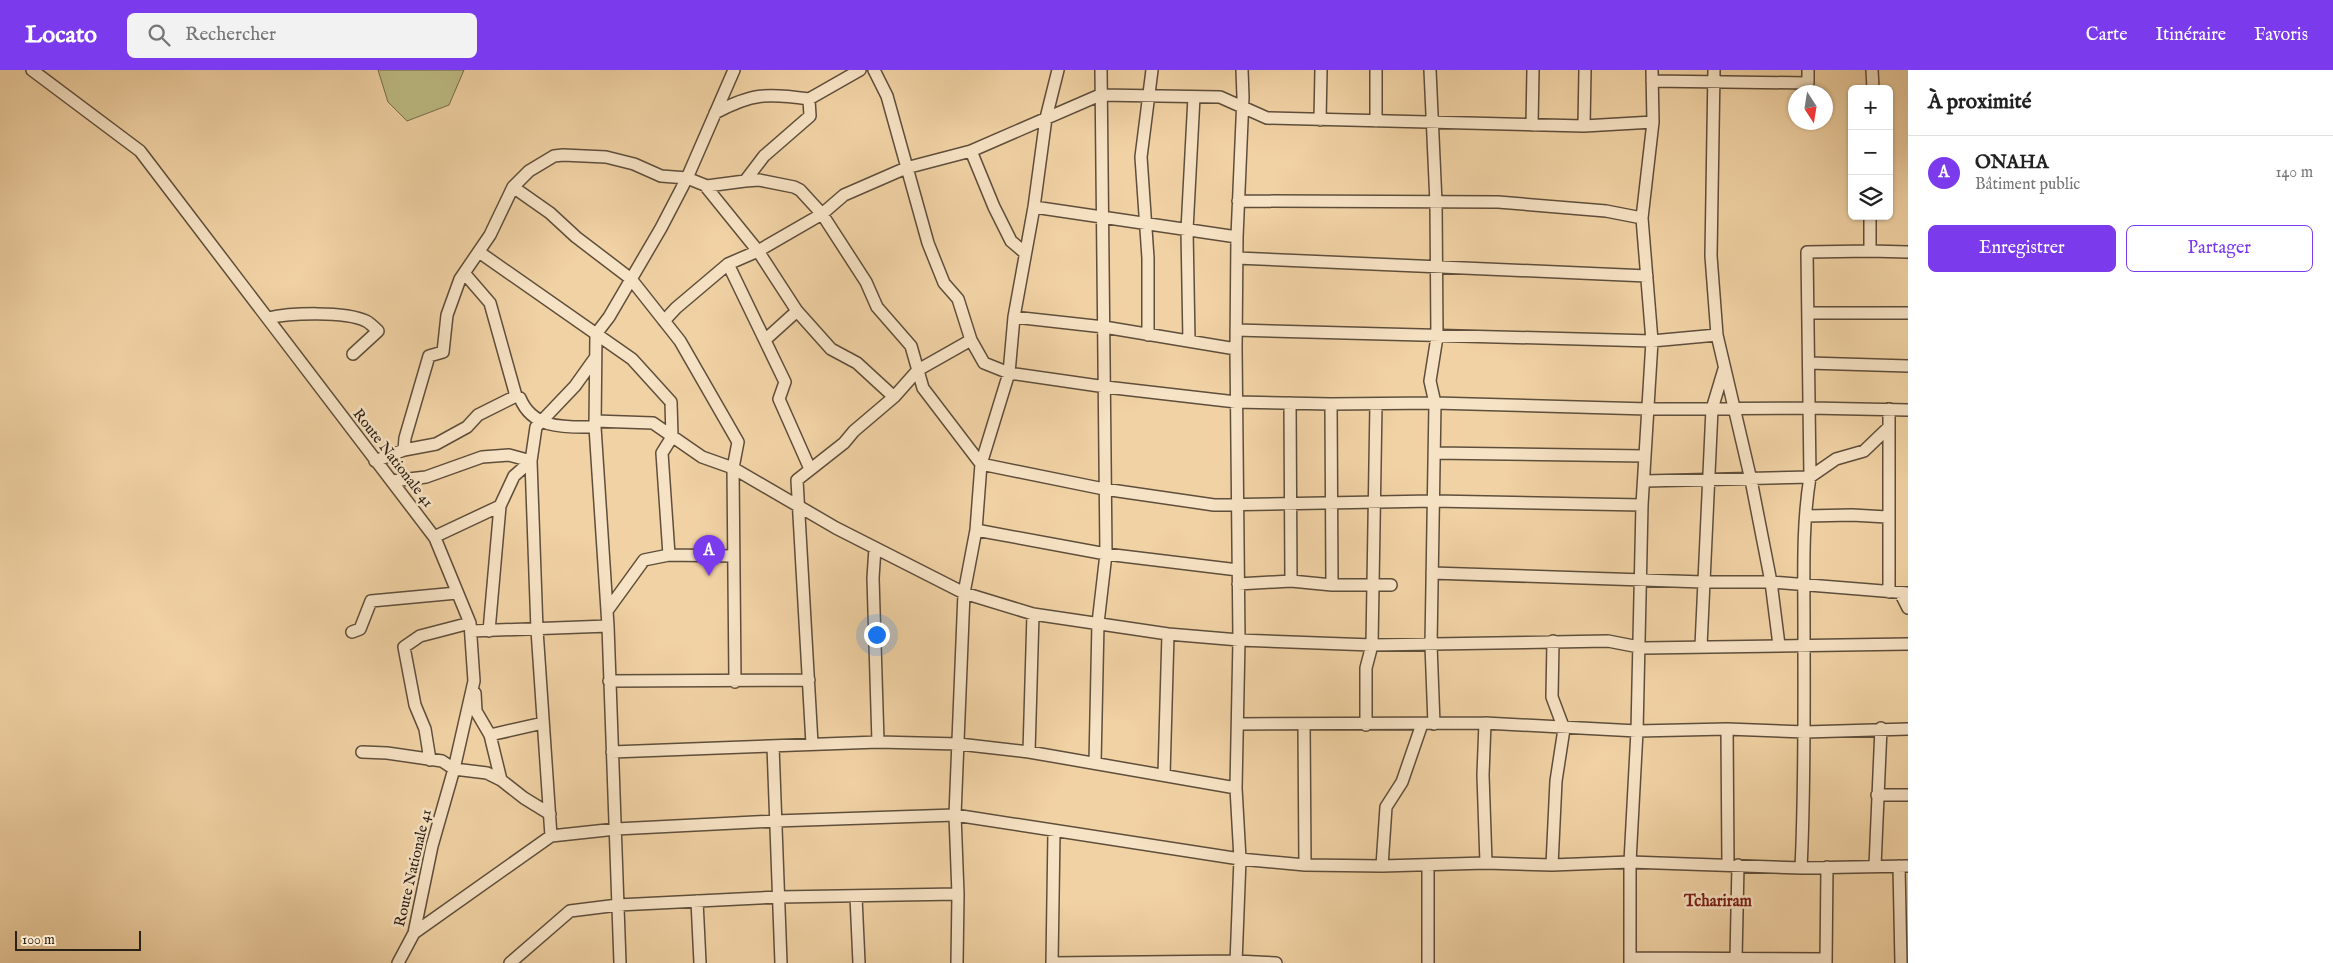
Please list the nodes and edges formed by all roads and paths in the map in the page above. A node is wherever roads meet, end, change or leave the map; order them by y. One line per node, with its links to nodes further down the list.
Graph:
1 (32, 70): 63 (street, Route Nationale 41)
2 (734, 70): 24 (street)
3 (860, 70): 22 (street)
4 (874, 70): 33 (street)
5 (1058, 70): 25 (street)
6 (1101, 70): 19 (street)
7 (1152, 70): 20 (street)
8 (1242, 70): 23 (street)
9 (1321, 70): 26 (street)
10 (1376, 70): 27 (street)
11 (1430, 70): 28 (street)
12 (1533, 70): 30 (street)
13 (1585, 70): 31 (street)
14 (1808, 70): 17 (street)
15 (1872, 70): 18 (street)
16 (1652, 75): 17 (street); 29 (street)
17 (1714, 76): 68 (street)
18 (1872, 85)
19 (1100, 94): 20 (street); 25 (street); 42 (street)
20 (1149, 96): 21 (street); 45 (street)
21 (1194, 97): 23 (street); 46 (street)
22 (809, 99): 24 (street); 35 (street)
23 (1243, 108): 26 (street); 38 (street)
24 (715, 113): 34 (street)
25 (1046, 118): 32 (street); 40 (street)
26 (1320, 120): 27 (street)
27 (1376, 121): 28 (street)
28 (1431, 121): 30 (street); 39 (street)
29 (1653, 122): 31 (street); 43 (street)
30 (1532, 125): 31 (street)
31 (1584, 126)
32 (971, 151): 33 (street); 52 (street)
33 (906, 168): 41 (street); 72 (street)
34 (687, 178): 36 (street); 37 (street); 58 (street)
35 (746, 181): 36 (street); 41 (street)
36 (707, 186): 48 (street)
37 (513, 187): 50 (street); 58 (street)
38 (1238, 201): 39 (street); 47 (street)
39 (1436, 203): 43 (street); 55 (street)
40 (1034, 207): 42 (street); 52 (street)
41 (822, 214): 48 (street); 81 (street)
42 (1102, 216): 45 (street); 65 (street)
43 (1642, 218): 57 (street)
44 (1870, 220): 49 (street)
45 (1144, 223): 46 (street); 69 (street)
46 (1188, 230): 47 (street); 74 (street)
47 (1237, 237): 53 (street)
48 (758, 251): 54 (street); 59 (street)
49 (1870, 251): 51 (street); 60 (street)
50 (479, 252): 56 (street); 67 (street)
51 (1908, 252)
52 (1025, 253): 62 (street)
53 (1237, 258): 55 (street); 66 (street)
54 (728, 264): 64 (street); 71 (street)
55 (1436, 266): 57 (street); 70 (street)
56 (465, 274): 84 (street); 101 (street)
57 (1647, 276): 73 (street)
58 (631, 279): 64 (street); 67 (street)
59 (797, 311): 71 (street); 85 (street)
60 (1808, 313): 61 (street); 78 (street)
61 (1908, 313)
62 (1014, 317): 65 (street); 82 (street)
63 (268, 318): 76 (street); 105 (street, Route Nationale 41)
64 (664, 321): 107 (street)
65 (1104, 327): 69 (street); 83 (street)
66 (1236, 330): 70 (street); 75 (street)
67 (596, 334): 77 (street); 100 (street)
68 (1717, 334): 73 (street); 80 (street)
69 (1148, 335): 74 (street)
70 (1437, 336): 73 (street); 90 (street)
71 (766, 339): 108 (street)
72 (971, 340): 81 (street); 82 (street)
73 (1652, 341): 93 (street)
74 (1189, 342): 75 (street)
75 (1236, 349): 86 (street)
76 (353, 354)
77 (595, 358): 97 (street); 98 (street)
78 (1809, 363): 79 (street); 92 (street)
79 (1908, 366)
80 (1724, 369): 91 (street); 94 (street)
81 (918, 370): 85 (street); 106 (street)
82 (1009, 373): 83 (street); 106 (street)
83 (1106, 387): 86 (street); 114 (street)
84 (516, 396): 97 (street); 101 (street)
85 (894, 397): 108 (street)
86 (1236, 402): 87 (street); 118 (street)
87 (1290, 403): 88 (street); 119 (street)
88 (1330, 404): 89 (street); 117 (street)
89 (1376, 404): 90 (street); 116 (street)
90 (1435, 404): 93 (street); 102 (street)
91 (1736, 408): 92 (street); 94 (street); 111 (street)
92 (1810, 408): 95 (street); 109 (street)
93 (1648, 409): 94 (street); 103 (street)
94 (1712, 409): 110 (street)
95 (1889, 409): 96 (street); 99 (street)
96 (1908, 410)
97 (542, 423): 98 (street); 104 (street)
98 (595, 424): 100 (street); 147 (street)
99 (1889, 427): 109 (street); 124 (street)
100 (672, 437): 107 (street); 129 (street)
101 (404, 450): 105 (street)
102 (1434, 453): 103 (street); 115 (street)
103 (1645, 456): 113 (street)
104 (531, 460): 112 (street); 121 (street); 152 (street)
105 (375, 461): 112 (street, Route Nationale 41)
106 (981, 464): 114 (street); 125 (street)
107 (733, 468): 122 (street); 130 (street)
108 (810, 469): 122 (street)
109 (1810, 477): 111 (street); 123 (street)
110 (1709, 480): 111 (street); 113 (street); 135 (street)
111 (1751, 480): 136 (street)
112 (392, 481): 126 (street, Route Nationale 41)
113 (1645, 481): 120 (street)
114 (1104, 489): 118 (street); 128 (street)
115 (1433, 501): 116 (street); 120 (street); 132 (street)
116 (1375, 502): 117 (street); 138 (street)
117 (1332, 503): 119 (street); 139 (street)
118 (1237, 504): 119 (street); 131 (street)
119 (1290, 504): 134 (street)
120 (1642, 505): 133 (street)
121 (500, 506): 126 (street); 153 (street)
122 (799, 506): 127 (street); 165 (street)
123 (1806, 516): 124 (street); 141 (street)
124 (1888, 517): 143 (street)
125 (976, 530): 128 (street); 142 (street)
126 (434, 537): 144 (street, Route Nationale 41)
127 (875, 548): 142 (street); 183 (street)
128 (1106, 554): 131 (street); 149 (street)
129 (669, 555): 130 (street); 147 (street)
130 (733, 556): 168 (street)
131 (1238, 570): 137 (street)
132 (1432, 573): 133 (street); 160 (street)
133 (1640, 580): 135 (street); 164 (street)
134 (1291, 581): 137 (street); 139 (street)
135 (1703, 582): 136 (street); 163 (street)
136 (1771, 582): 141 (street); 161 (street)
137 (1238, 584): 156 (street)
138 (1374, 584): 139 (street); 140 (street); 159 (street)
139 (1332, 585)
140 (1390, 585)
141 (1804, 585): 143 (street); 162 (street)
142 (964, 592): 148 (street); 185 (street)
143 (1889, 592): 145 (street)
144 (457, 593): 151 (street, Route Nationale 41); 154 (street)
145 (1904, 593): 146 (street)
146 (1908, 608)
147 (607, 611): 150 (street)
148 (1034, 614): 149 (street); 189 (street)
149 (1098, 623): 155 (street); 191 (street)
150 (608, 626): 152 (street); 167 (street)
151 (471, 627): 153 (street); 166 (street, Route Nationale 41); 190 (street)
152 (538, 630): 153 (street); 169 (street)
153 (489, 631)
154 (352, 632)
155 (1168, 634): 156 (street); 193 (street)
156 (1239, 640): 159 (street); 171 (street)
157 (1553, 641): 160 (street); 164 (street); 177 (street)
158 (1908, 644): 162 (street)
159 (1372, 645): 160 (street); 175 (street)
160 (1431, 645): 173 (street)
161 (1780, 645): 162 (street); 163 (street)
162 (1804, 645): 181 (street)
163 (1701, 646): 164 (street)
164 (1638, 647): 180 (street)
165 (809, 680): 168 (street); 184 (street)
166 (474, 681): 182 (street); 192 (street, Route Nationale 41)
167 (610, 681): 168 (street); 188 (street)
168 (735, 682)
169 (543, 723): 182 (street); 198 (street)
170 (1485, 723): 173 (street); 177 (street); 206 (street)
171 (1239, 724): 174 (street); 195 (street)
172 (1422, 724): 173 (street); 175 (street); 211 (street)
173 (1434, 724)
174 (1304, 725): 175 (street); 207 (street)
175 (1366, 725)
176 (1881, 728): 179 (street); 181 (street); 196 (street)
177 (1564, 729): 180 (street); 209 (street)
178 (1727, 729): 180 (street); 181 (street); 210 (street)
179 (1908, 729)
180 (1637, 731): 205 (street)
181 (1805, 732): 215 (street)
182 (490, 735): 194 (street)
183 (878, 742): 184 (street); 185 (street)
184 (812, 744): 186 (street)
185 (959, 744): 189 (street); 199 (street)
186 (773, 746): 188 (street); 200 (street)
187 (362, 752): 190 (street)
188 (612, 752): 201 (street)
189 (1028, 752): 191 (street)
190 (430, 760): 192 (street)
191 (1095, 763): 193 (street)
192 (454, 769): 194 (street); 221 (street, Route Nationale 41)
193 (1164, 775): 195 (street)
194 (501, 780): 198 (street)
195 (1236, 788): 204 (street)
196 (1877, 795): 197 (street); 212 (street)
197 (1908, 795)
198 (550, 814): 203 (street)
199 (954, 815): 200 (street); 202 (street); 216 (street)
200 (775, 821): 201 (street); 218 (street)
201 (616, 829): 203 (street); 220 (street)
202 (1054, 832): 204 (street); 233 (street)
203 (550, 836): 221 (street)
204 (1240, 859): 207 (street); 225 (street)
205 (1630, 862): 209 (street); 210 (street); 223 (street)
206 (1486, 863): 208 (street); 209 (street)
207 (1305, 865): 211 (street)
208 (1428, 865): 211 (street); 235 (street)
209 (1552, 865)
210 (1733, 865): 215 (street); 222 (street)
211 (1382, 866)
212 (1875, 866): 213 (street); 214 (street)
213 (1904, 866): 236 (street)
214 (1827, 867): 215 (street); 224 (street)
215 (1802, 868)
216 (958, 894): 217 (street); 232 (street)
217 (856, 897): 218 (street); 231 (street)
218 (779, 898): 219 (street); 230 (street)
219 (697, 901): 220 (street); 229 (street)
220 (618, 905): 227 (street); 228 (street)
221 (414, 933): 226 (street, Route Nationale 41)
222 (1736, 959): 223 (street); 224 (street)
223 (1630, 961)
224 (1826, 961)
225 (1236, 962): 233 (street); 234 (street)
226 (398, 963)
227 (510, 963)
228 (620, 963)
229 (700, 963)
230 (781, 963)
231 (859, 963)
232 (957, 963)
233 (1052, 963)
234 (1276, 963)
235 (1428, 963)
236 (1901, 963)

